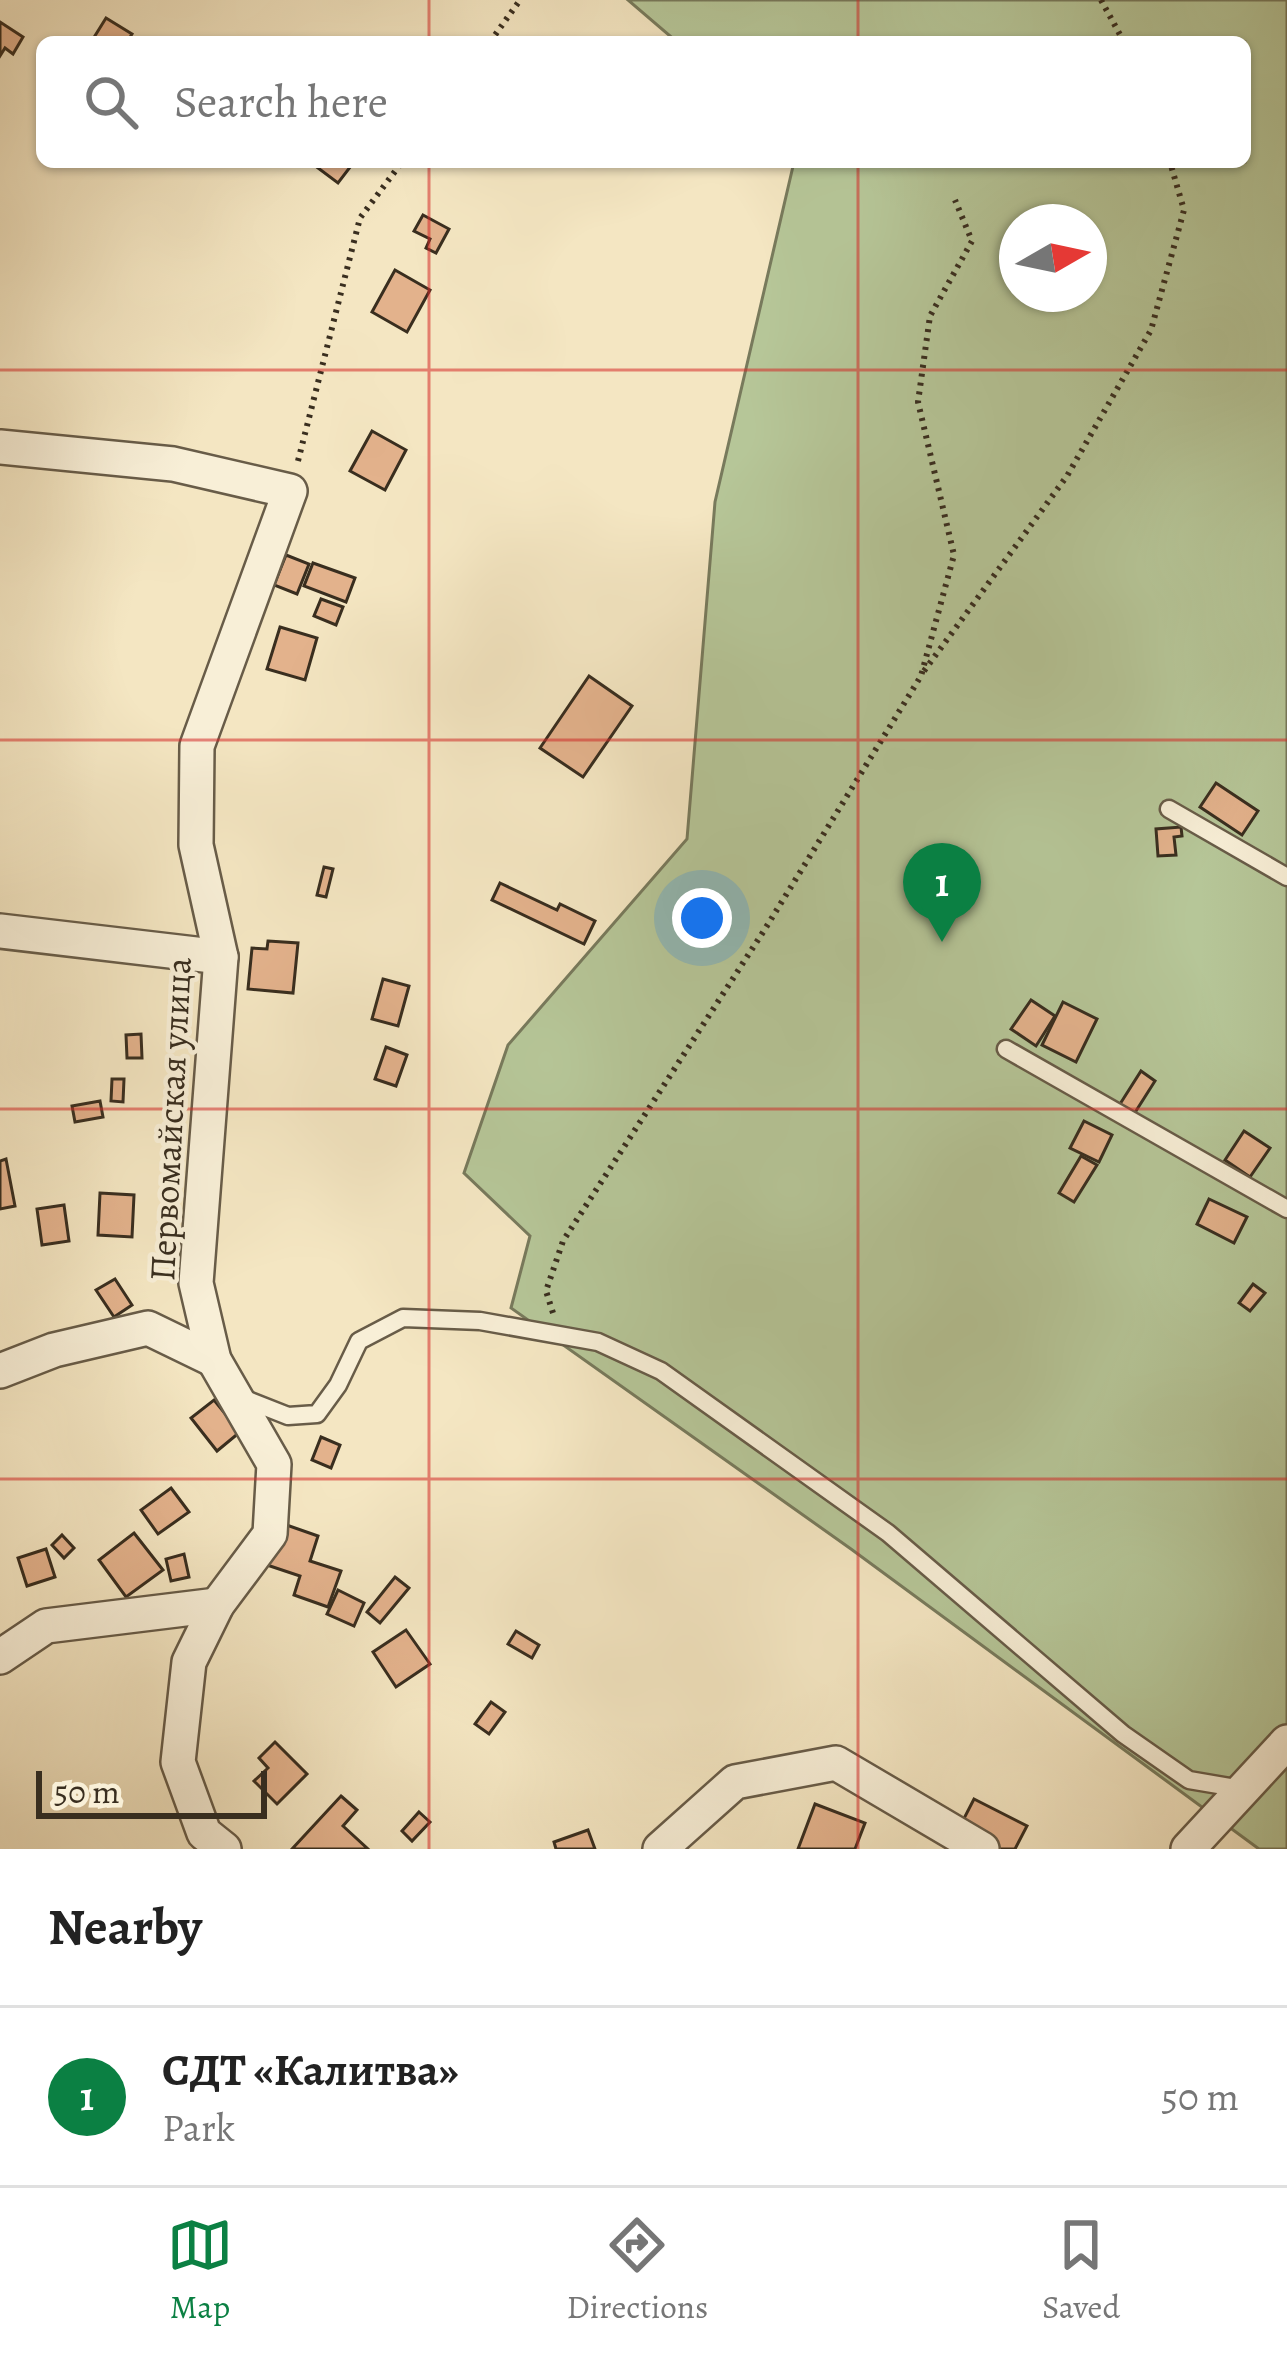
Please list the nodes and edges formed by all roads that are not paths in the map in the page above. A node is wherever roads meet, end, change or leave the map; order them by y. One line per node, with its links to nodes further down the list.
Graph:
1 (0, 447): 5 (street, Первомайская улица)
2 (1169, 809): 3 (lane)
3 (1287, 877)
4 (0, 931): 5 (street)
5 (221, 957): 8 (street, Первомайская улица)
6 (1006, 1049): 7 (lane)
7 (1287, 1209)
8 (214, 1360): 9 (street); 10 (street, Первомайская улица)
9 (0, 1371)
10 (234, 1394): 11 (street, Первомайская улица); 14 (lane)
11 (217, 1605): 12 (street); 15 (street, Первомайская улица)
12 (0, 1657)
13 (1287, 1742): 14 (street)
14 (1244, 1790): 18 (street)
15 (224, 1849)
16 (660, 1849): 17 (street)
17 (982, 1849)
18 (1188, 1849)

